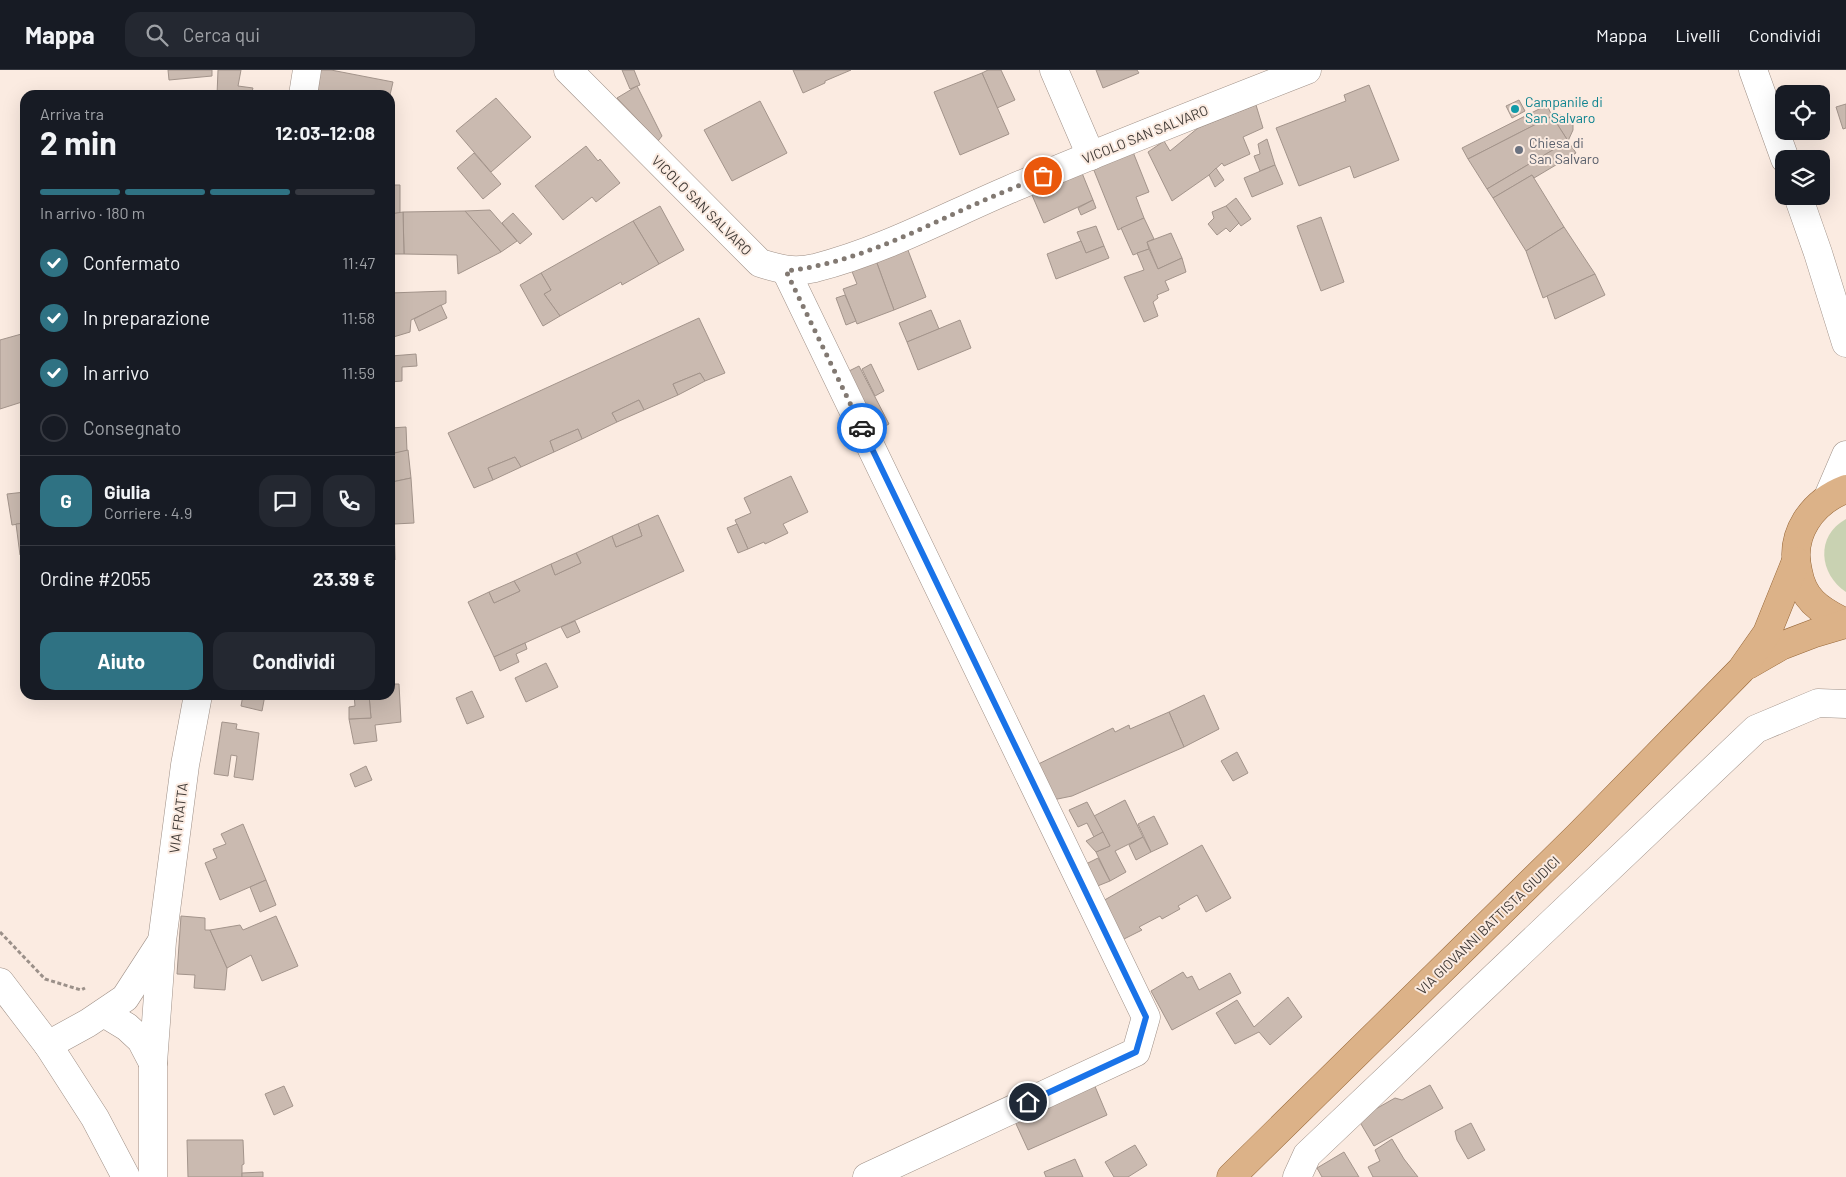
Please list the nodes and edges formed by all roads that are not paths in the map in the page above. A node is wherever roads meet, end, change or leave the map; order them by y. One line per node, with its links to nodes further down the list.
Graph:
1 (308, 70): 6 (street)
2 (568, 70): 10 (street, VICOLO SAN SALVARO)
3 (1054, 70): 8 (street)
4 (1307, 70): 8 (street, VICOLO SAN SALVARO)
5 (1753, 70): 7 (street)
6 (304, 90)
7 (1782, 150)
8 (1091, 156): 10 (street, VICOLO SAN SALVARO)
9 (1801, 205): 11 (street)
10 (786, 271): 26 (street)
11 (1846, 342)
12 (1846, 455): 13 (street)
13 (1837, 493): 14 (main road, VIA GIOVANNI BATTISTA GIUDICI)
14 (1796, 561): 15 (main road, VIA GIOVANNI BATTISTA GIUDICI); 16 (main road, VIA GIOVANNI BATTISTA GIUDICI)
15 (1846, 624): 16 (main road, VIA GIOVANNI BATTISTA GIUDICI)
16 (1741, 670): 27 (main road, VIA GIOVANNI BATTISTA GIUDICI)
17 (197, 700): 19 (street, VIA FRATTA)
18 (1846, 704): 28 (street)
19 (162, 941): 21 (street, VIA FRATTA); 23 (street, VIA FRATTA)
20 (0, 982): 22 (street)
21 (104, 1012): 22 (street, VIA FRATTA); 23 (street, VIA FRATTA)
22 (48, 1045): 24 (street)
23 (153, 1063): 25 (street, VIA FRATTA)
24 (126, 1177)
25 (153, 1177)
26 (867, 1177)
27 (1231, 1177)
28 (1297, 1177)

